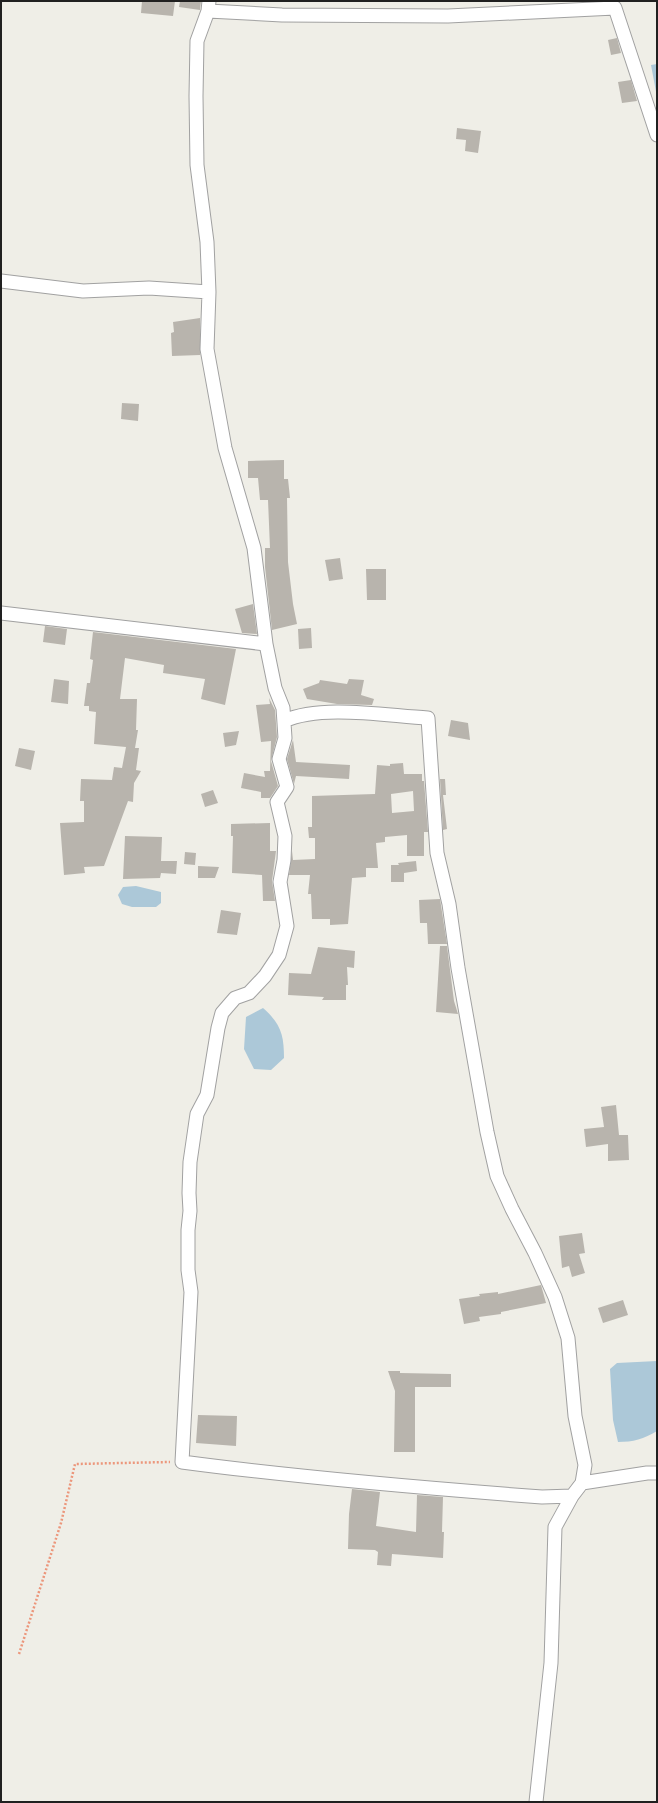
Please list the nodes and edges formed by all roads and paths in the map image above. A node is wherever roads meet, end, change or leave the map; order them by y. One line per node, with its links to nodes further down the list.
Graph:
1 (617, 5): 2 (street); 3 (street)
2 (208, 6): 5 (street)
3 (657, 135)
4 (1, 281): 5 (street)
5 (209, 292): 7 (street)
6 (1, 613): 7 (street)
7 (266, 644): 8 (street)
8 (284, 721): 9 (street); 11 (street)
9 (182, 1462): 12 (street); 13 (path)
10 (657, 1473): 11 (street)
11 (582, 1483): 12 (street)
12 (572, 1496): 14 (street)
13 (19, 1654)
14 (536, 1802)

